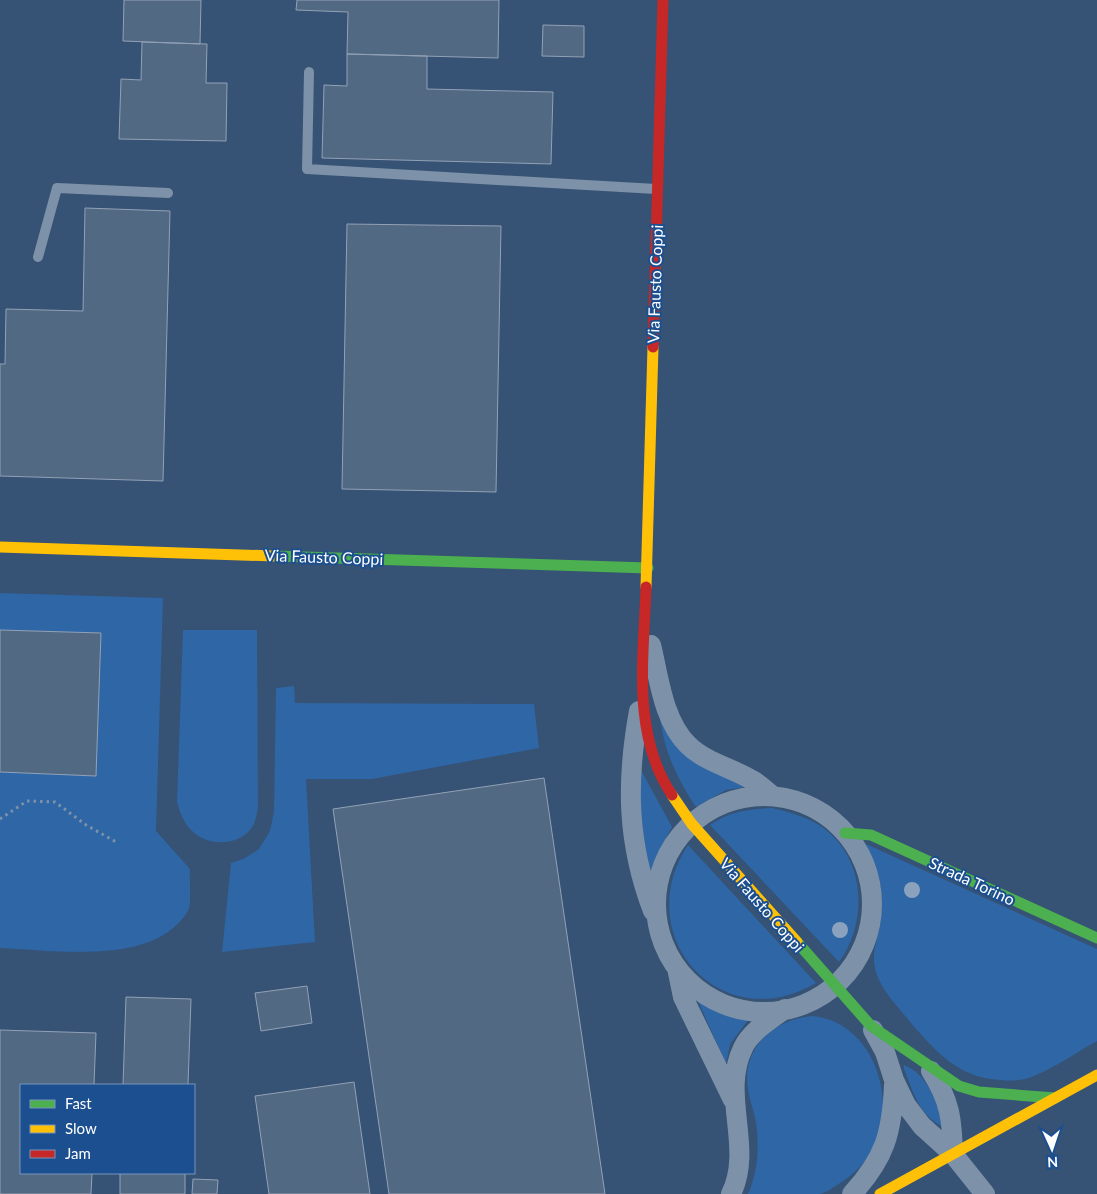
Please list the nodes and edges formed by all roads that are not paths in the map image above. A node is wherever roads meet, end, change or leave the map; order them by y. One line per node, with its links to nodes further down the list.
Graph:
1 (663, 0): 3 (street, Via Fausto Coppi)
2 (309, 72): 3 (lane)
3 (658, 189): 7 (street, Via Fausto Coppi)
4 (168, 192): 5 (lane)
5 (38, 257)
6 (0, 547): 7 (street, Via Fausto Coppi)
7 (648, 568): 8 (street, Via Fausto Coppi)
8 (646, 624): 9 (street, Via Fausto Coppi); 10 (street)
9 (643, 690): 11 (street, Via Fausto Coppi); 13 (street, Via Fausto Coppi)
10 (773, 796): 11 (street, Via Fausto Coppi); 12 (street, Via Fausto Coppi)
11 (691, 823): 13 (street, Via Fausto Coppi); 16 (street, Via Fausto Coppi)
12 (845, 833): 14 (street, Strada Torino); 16 (street, Via Fausto Coppi)
13 (656, 920): 15 (street, Via Fausto Coppi)
14 (1097, 938)
15 (677, 968): 17 (street, Via Fausto Coppi); 23 (street, Via Fausto Coppi)
16 (834, 985): 17 (street, Via Fausto Coppi); 18 (street, Via Fausto Coppi)
17 (785, 1009): 23 (street, Via Fausto Coppi)
18 (871, 1026): 19 (street, Via Fausto Coppi); 21 (street, Via Fausto Coppi)
19 (926, 1064): 22 (street, Via Fausto Coppi); 24 (street, Via Fausto Coppi)
20 (1097, 1075): 22 (street)
21 (894, 1080): 24 (street, Via Fausto Coppi); 26 (street, Via Fausto Coppi)
22 (1055, 1098): 24 (street)
23 (734, 1104): 25 (street)
24 (953, 1154): 27 (street); 28 (street)
25 (731, 1194)
26 (852, 1194)
27 (880, 1194)
28 (985, 1194)

